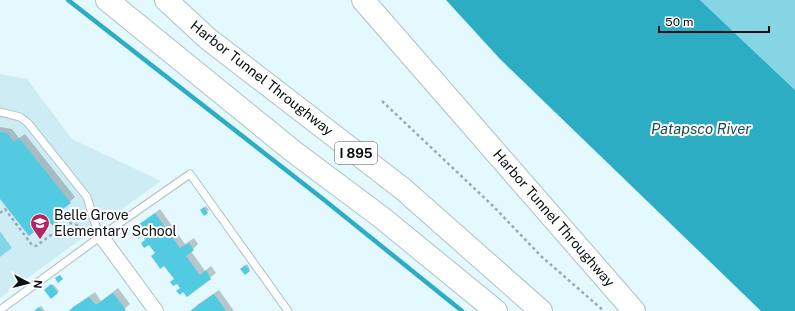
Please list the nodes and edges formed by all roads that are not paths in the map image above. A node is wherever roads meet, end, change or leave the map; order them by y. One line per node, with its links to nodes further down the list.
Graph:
1 (107, 0): 6 (highway, Harbor Tunnel Throughway)
2 (132, 0): 6 (highway, Harbor Tunnel Throughway / I 895)
3 (166, 0): 12 (highway, Harbor Tunnel Throughway / I 895)
4 (363, 0): 13 (highway, Harbor Tunnel Throughway)
5 (0, 112): 7 (lane)
6 (381, 217): 11 (highway, Harbor Tunnel Throughway / I 895)
7 (101, 236): 8 (lane); 9 (street); 10 (lane)
8 (0, 310)
9 (156, 311)
10 (288, 311)
11 (496, 311)
12 (541, 311)
13 (634, 311)

